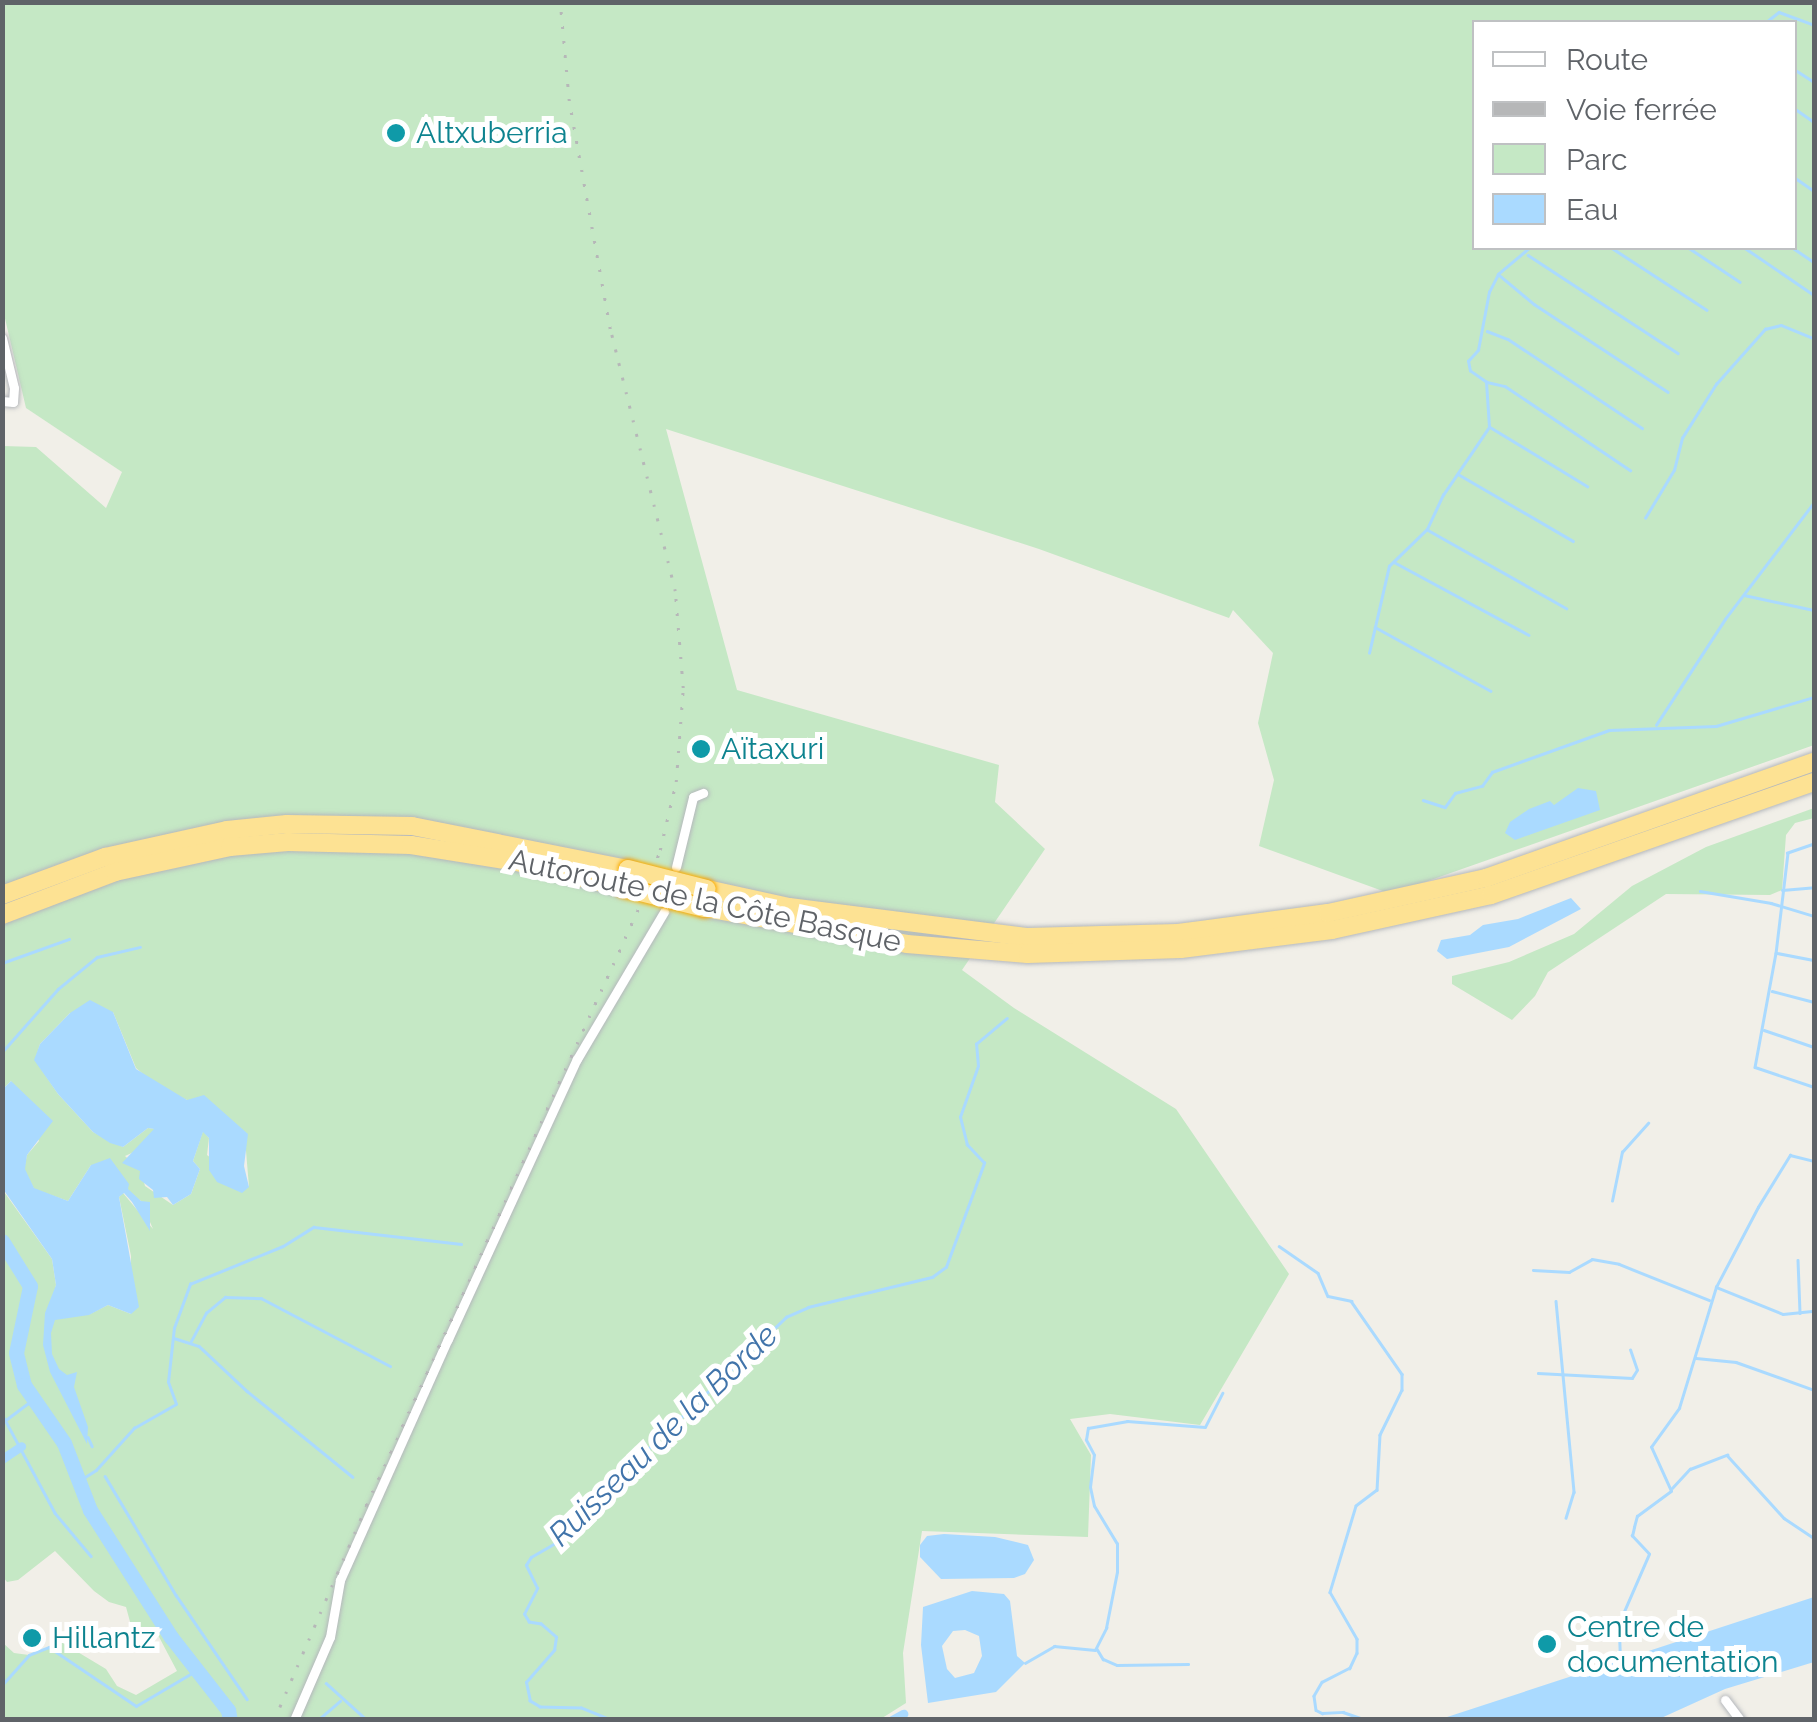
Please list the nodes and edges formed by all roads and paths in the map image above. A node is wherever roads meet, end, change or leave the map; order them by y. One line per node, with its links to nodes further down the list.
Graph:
1 (2, 338): 2 (street)
2 (8, 402)
3 (1814, 762): 7 (highway, Autoroute de la Côte Basque, bridge)
4 (1814, 782): 9 (highway, Autoroute de la Côte Basque, bridge)
5 (703, 792): 6 (street)
6 (676, 867)
7 (2, 895)
8 (664, 912): 11 (street)
9 (2, 916)
10 (1725, 1700): 12 (street)
11 (294, 1720)
12 (1740, 1720)

